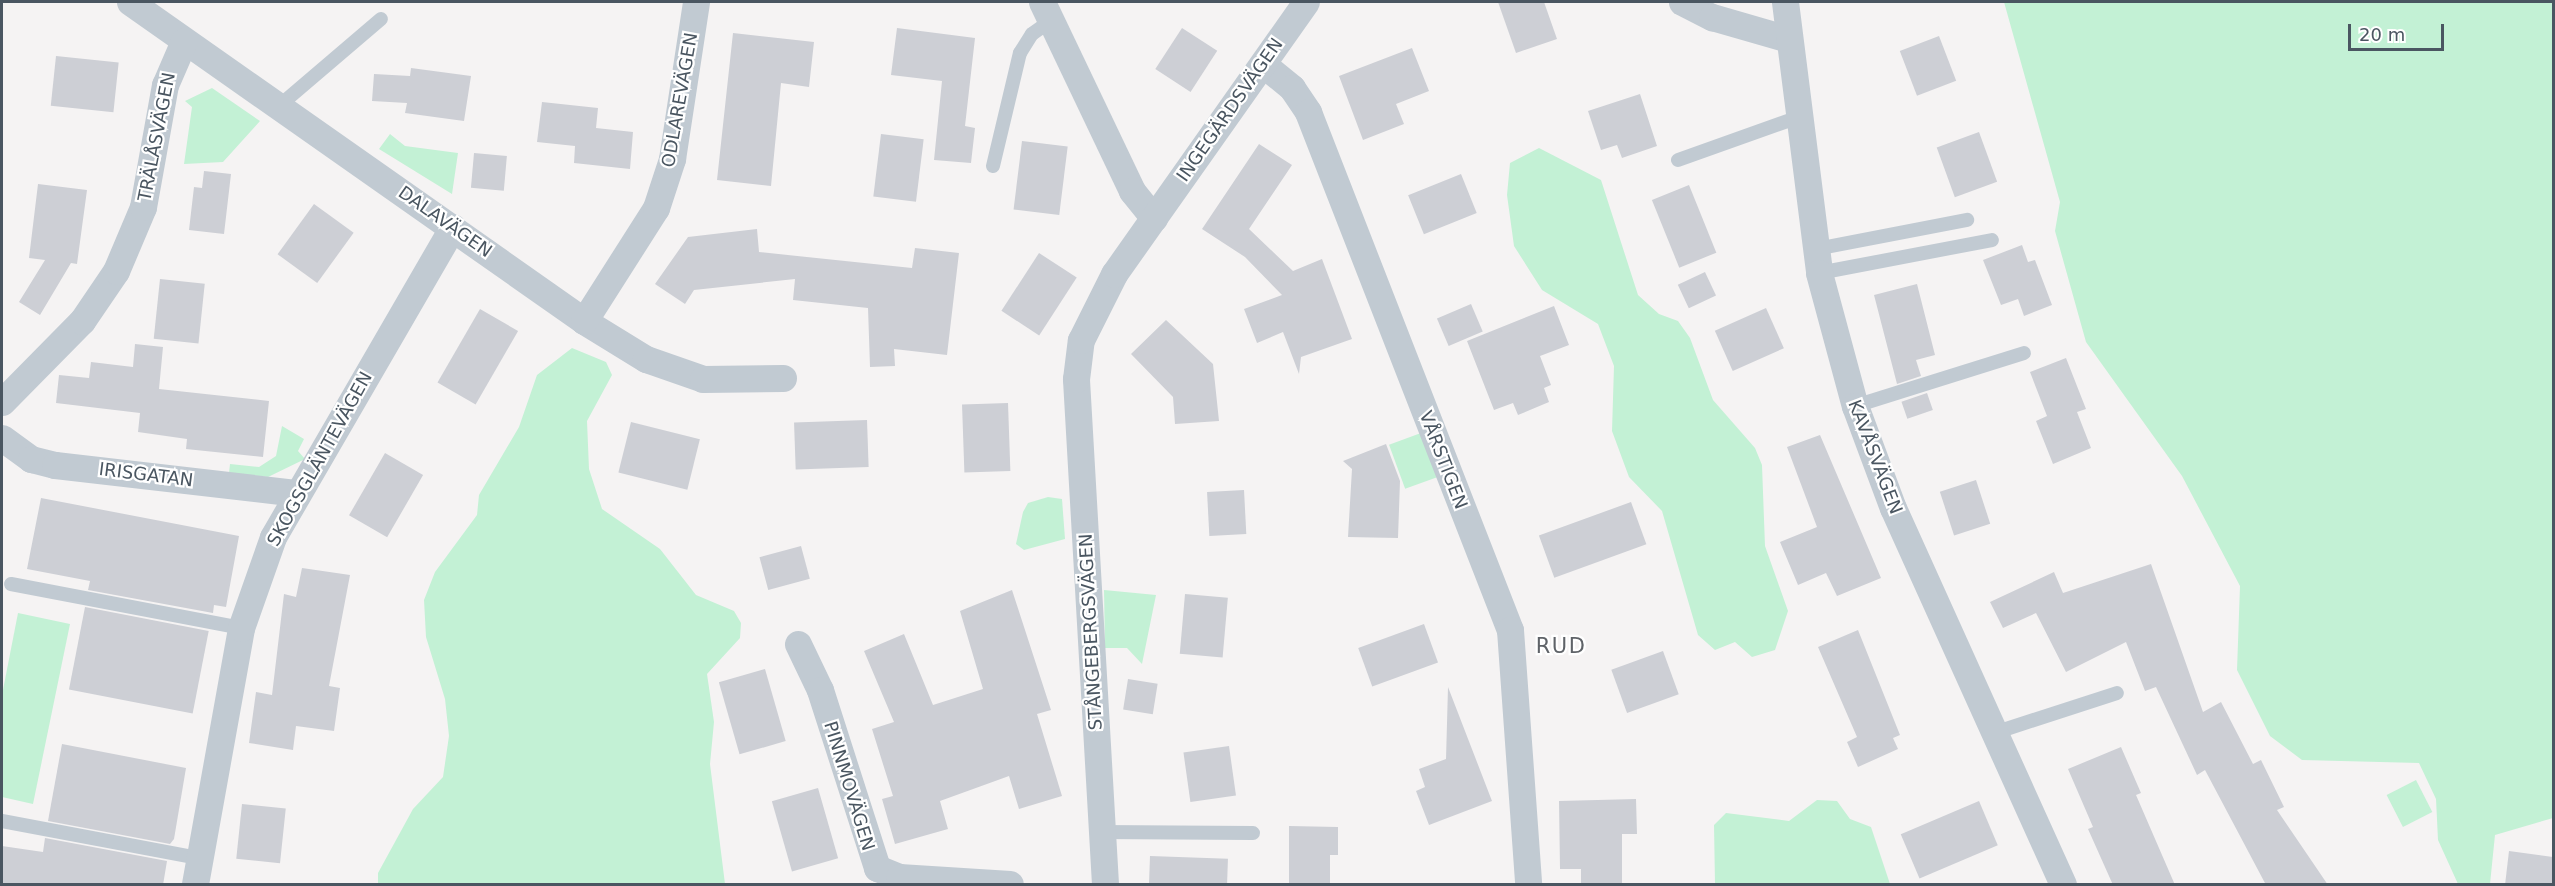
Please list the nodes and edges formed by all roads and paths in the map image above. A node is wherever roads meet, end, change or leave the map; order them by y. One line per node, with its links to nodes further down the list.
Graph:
1 (696, 2): 20 (street, ODLAREVÄGEN)
2 (1306, 2): 10 (street, INGEGÄRDSVÄGEN)
3 (1682, 2): 8 (street)
4 (1785, 2): 8 (street, KAVÅSVÄGEN)
5 (144, 6): 9 (street, DALAVÄGEN)
6 (1045, 12): 14 (lane); 15 (street)
7 (381, 19): 11 (lane)
8 (1788, 39): 12 (street, KAVÅSVÄGEN)
9 (184, 41): 11 (street, DALAVÄGEN); 24 (street, TRÄLÅSVÄGEN)
10 (1264, 65): 15 (street, INGEGÄRDSVÄGEN); 39 (street, VÅRSTIGEN)
11 (279, 106): 17 (street, DALAVÄGEN)
12 (1796, 118): 13 (lane); 19 (street, KAVÅSVÄGEN)
13 (1678, 160)
14 (993, 166)
15 (1154, 218): 23 (street, INGEGÄRDSVÄGEN)
16 (1966, 220): 19 (lane)
17 (453, 227): 20 (street, DALAVÄGEN); 27 (street, SKOGSGLÄNTEVÄGEN)
18 (1992, 240): 19 (lane)
19 (1817, 261): 25 (street, KAVÅSVÄGEN)
20 (584, 321): 22 (street, DALAVÄGEN)
21 (2024, 353): 25 (lane)
22 (783, 378)
23 (1076, 379): 34 (street, STÅNGEBERGSVÄGEN)
24 (2, 402)
25 (1855, 406): 32 (street, KAVÅSVÄGEN)
26 (2, 438): 27 (street, IRISGATAN)
27 (297, 493): 29 (street, SKOGSGLÄNTEVÄGEN)
28 (11, 584): 29 (lane)
29 (241, 628): 36 (street, SKOGSGLÄNTEVÄGEN)
30 (798, 644): 37 (street, PINNMOVÄGEN)
31 (2117, 693): 32 (lane)
32 (1997, 732): 40 (street, KAVÅSVÄGEN)
33 (2, 821): 36 (lane)
34 (1099, 832): 35 (lane); 38 (street, STÅNGEBERGSVÄGEN)
35 (1253, 833)
36 (197, 872)
37 (1010, 885)
38 (1105, 885)
39 (1528, 885)
40 (2062, 885)

